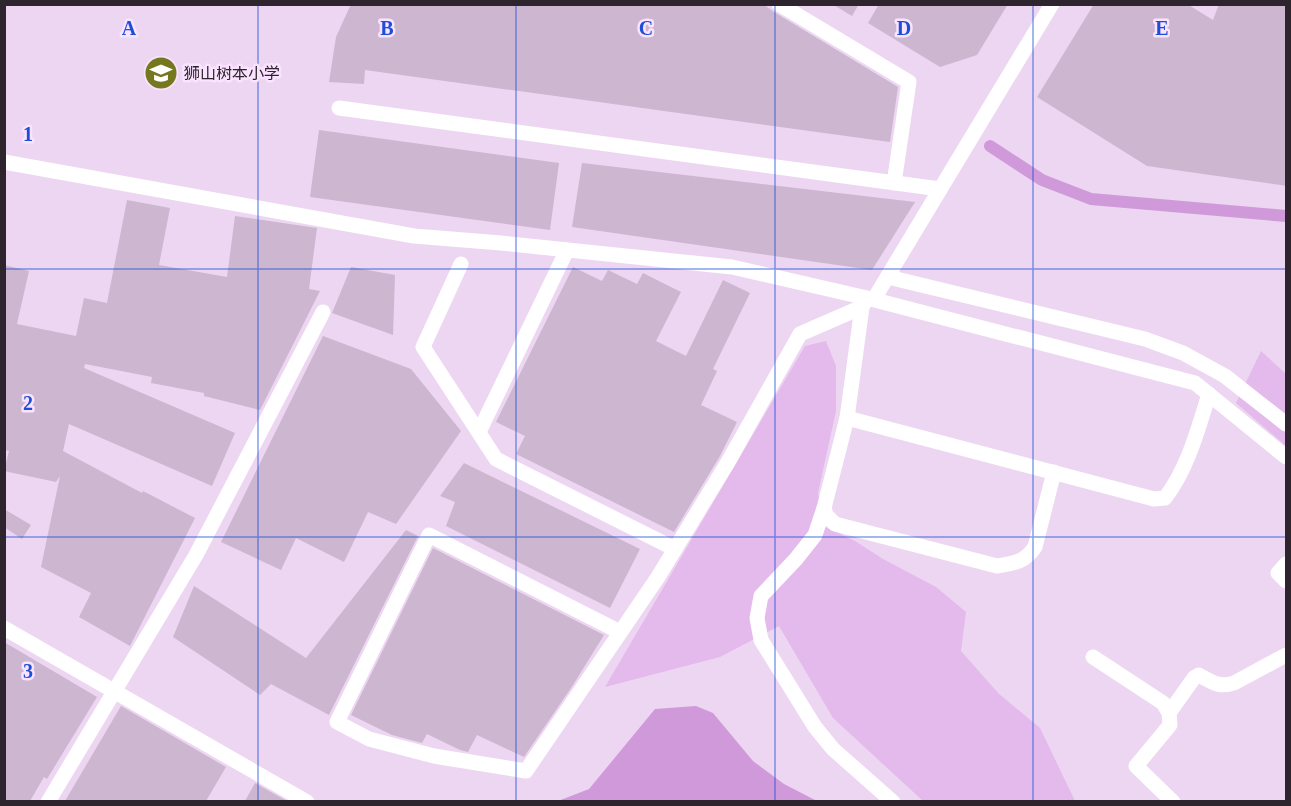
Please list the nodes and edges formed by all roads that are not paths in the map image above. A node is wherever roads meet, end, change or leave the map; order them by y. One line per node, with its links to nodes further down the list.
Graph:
1 (779, 4): 5 (street)
2 (1052, 4): 6 (street)
3 (339, 108): 5 (street)
4 (4, 162): 7 (street)
5 (894, 183): 6 (street)
6 (940, 189): 9 (street)
7 (567, 250): 10 (street); 15 (street)
8 (461, 264): 15 (street)
9 (888, 277): 10 (street); 14 (street)
10 (868, 301): 12 (street); 13 (street); 19 (street)
11 (323, 312): 26 (street)
12 (1209, 394): 16 (street); 17 (street)
13 (847, 418): 17 (street); 18 (street)
14 (1287, 424)
15 (479, 432): 19 (street)
16 (1287, 457)
17 (1054, 472): 18 (street)
18 (824, 507): 30 (street)
19 (675, 549): 23 (street)
20 (1287, 564): 21 (street)
21 (1287, 581)
22 (4, 628): 26 (street)
23 (620, 632): 23 (street)
24 (1287, 655): 27 (street)
25 (1093, 657): 27 (street)
26 (115, 692): 28 (street); 29 (street)
27 (1169, 712): 31 (street)
28 (48, 801)
29 (307, 801)
30 (893, 801)
31 (1173, 801)

